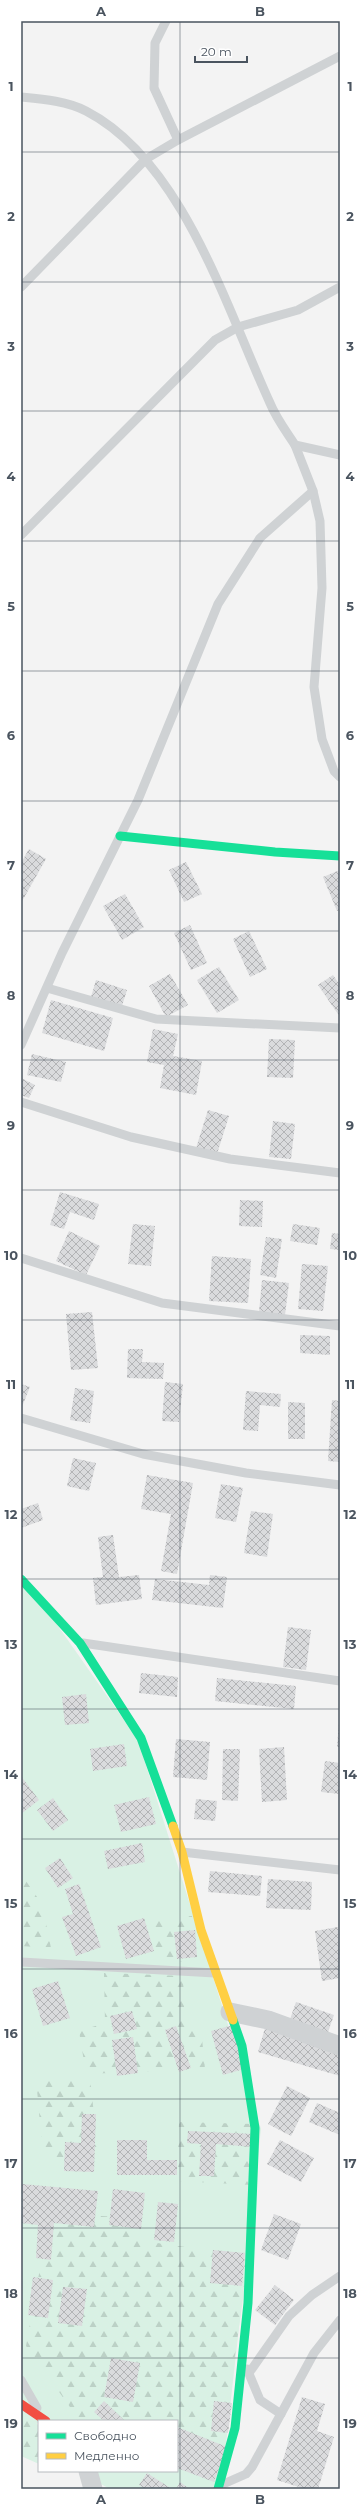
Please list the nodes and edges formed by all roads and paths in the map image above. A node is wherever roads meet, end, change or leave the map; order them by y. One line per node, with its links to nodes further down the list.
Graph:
1 (166, 21): 4 (lane)
2 (340, 56): 4 (lane)
3 (21, 97): 5 (lane)
4 (178, 140): 5 (lane)
5 (146, 159): 6 (lane); 8 (lane)
6 (21, 287)
7 (340, 287): 8 (lane)
8 (238, 327): 9 (lane); 12 (lane)
9 (294, 445): 10 (lane); 11 (lane)
10 (340, 455)
11 (313, 491): 13 (lane); 14 (lane)
12 (21, 535)
13 (340, 777)
14 (120, 836): 15 (street); 16 (lane)
15 (340, 856)
16 (47, 988): 17 (lane); 18 (lane)
17 (340, 1028)
18 (21, 1045)
19 (21, 1102): 20 (lane)
20 (340, 1173)
21 (21, 1258): 22 (lane)
22 (340, 1326)
23 (21, 1418): 24 (lane)
24 (340, 1485)
25 (21, 1579): 26 (street)
26 (80, 1643): 27 (lane); 28 (street)
27 (340, 1681)
28 (182, 1852): 29 (lane); 31 (street)
29 (340, 1870)
30 (21, 1962): 31 (lane)
31 (217, 1973): 32 (street)
32 (230, 2012): 33 (street); 36 (street)
33 (340, 2046)
34 (340, 2276): 37 (lane)
35 (340, 2320): 40 (lane)
36 (242, 2361): 37 (lane); 43 (street)
37 (250, 2374): 40 (lane)
38 (21, 2380): 41 (lane)
39 (21, 2404): 41 (street)
40 (281, 2414): 43 (lane)
41 (44, 2418)
42 (88, 2472): 44 (street)
43 (219, 2487)
44 (93, 2489)

